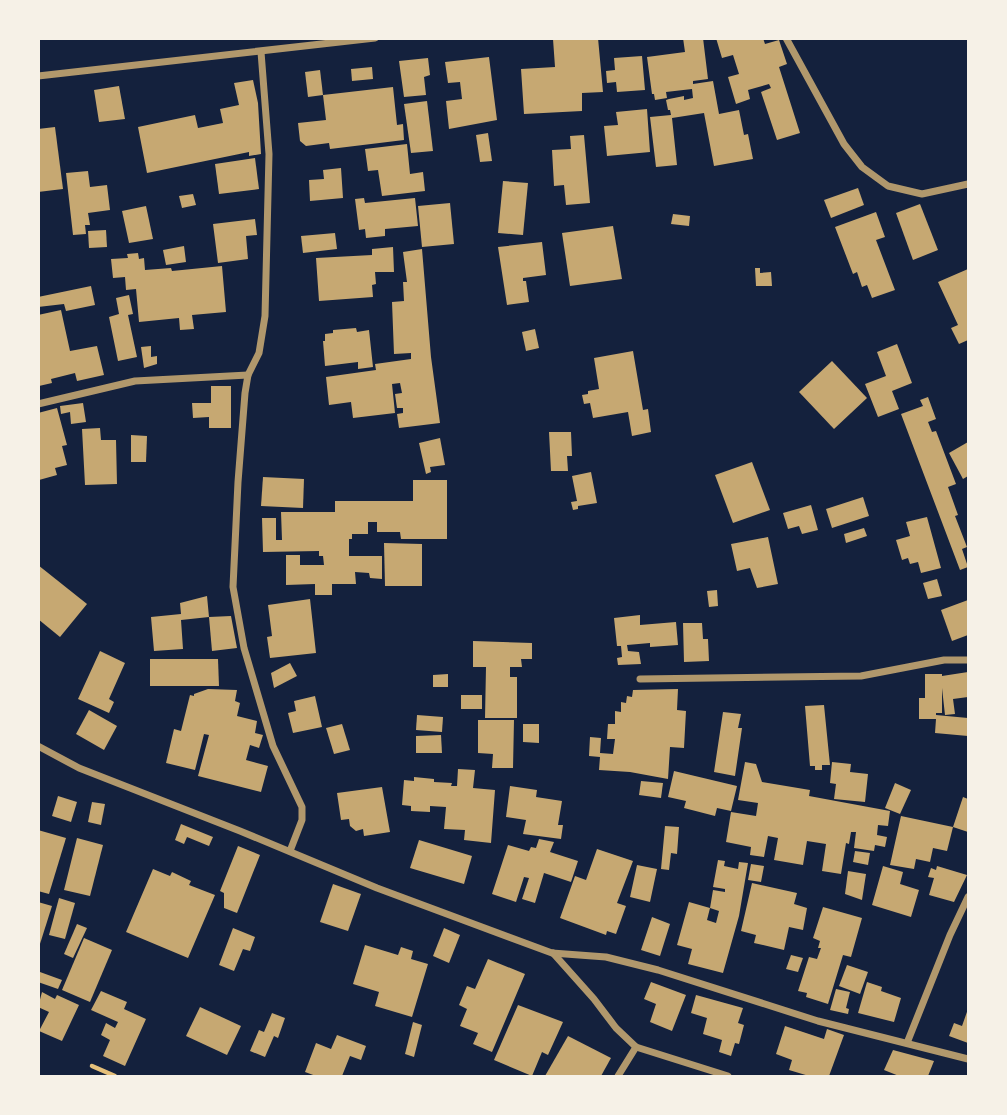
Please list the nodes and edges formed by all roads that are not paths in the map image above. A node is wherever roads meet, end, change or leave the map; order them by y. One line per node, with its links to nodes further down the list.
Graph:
1 (376, 38): 3 (street)
2 (786, 38): 5 (street)
3 (261, 52): 4 (street); 6 (street)
4 (38, 76)
5 (968, 184)
6 (248, 375): 7 (street); 11 (street)
7 (38, 404)
8 (968, 660): 9 (street)
9 (640, 679)
10 (38, 746): 11 (street)
11 (290, 851): 13 (street)
12 (968, 897): 14 (street)
13 (552, 953): 14 (street); 15 (street)
14 (907, 1043): 16 (street)
15 (636, 1047): 17 (street); 18 (street)
16 (968, 1059)
17 (618, 1076)
18 (728, 1076)

